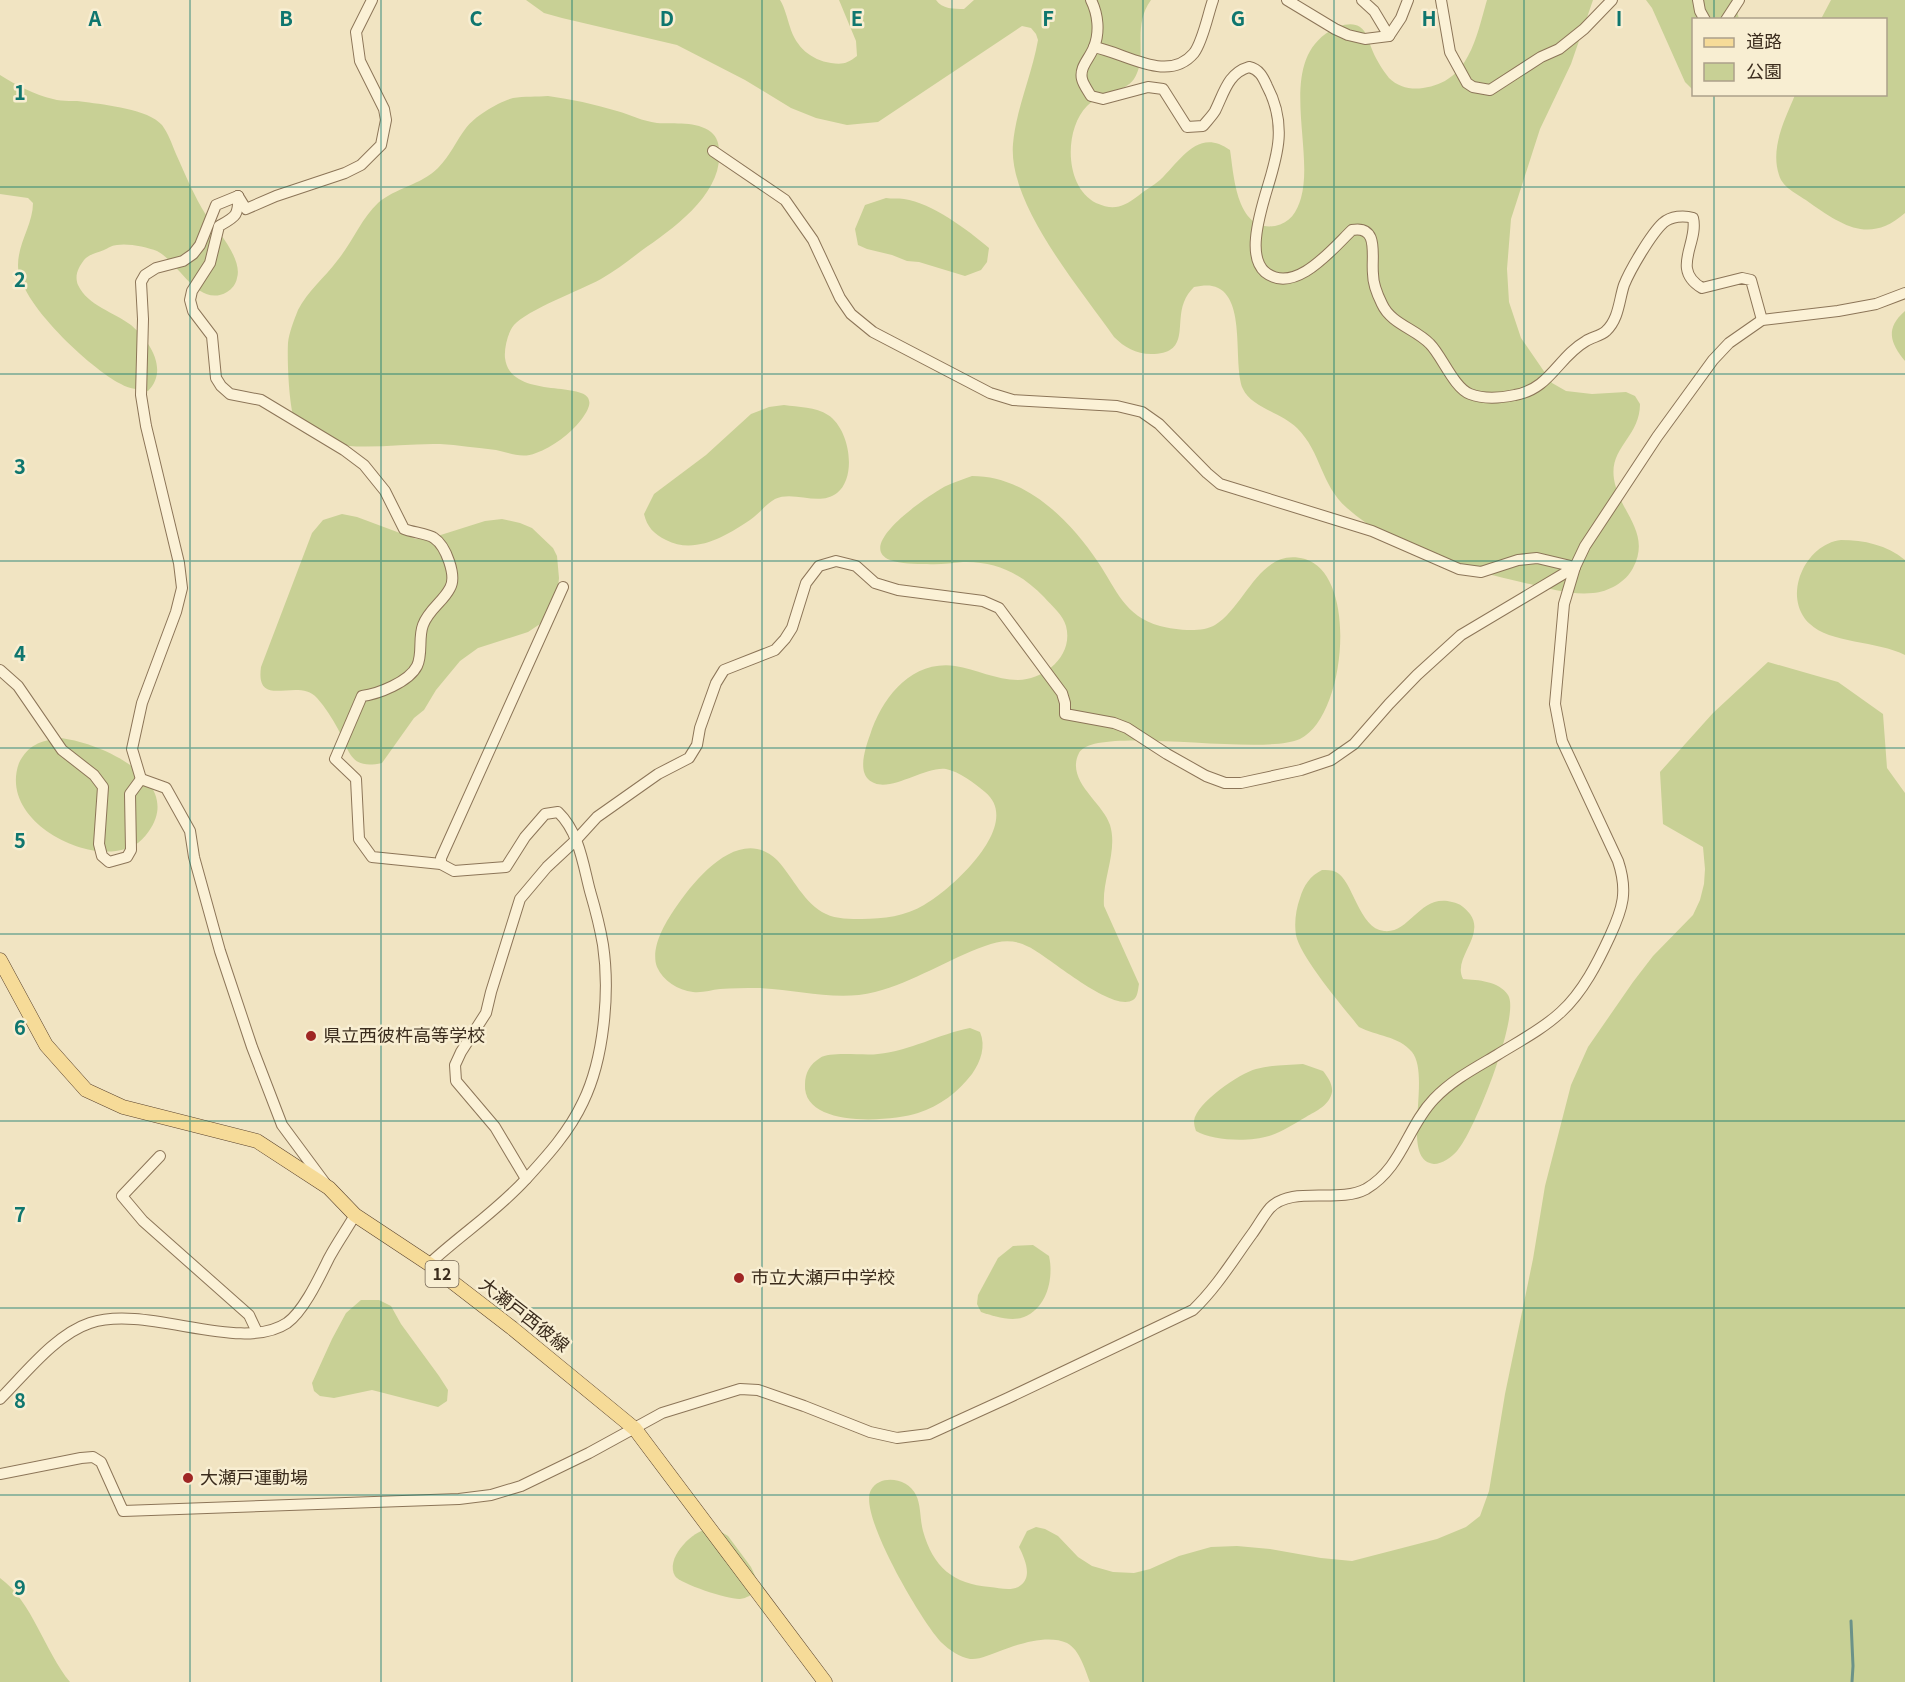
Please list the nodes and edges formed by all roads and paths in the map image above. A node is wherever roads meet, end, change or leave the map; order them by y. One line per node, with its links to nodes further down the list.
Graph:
1 (372, 0): 16 (street)
2 (1091, 0): 14 (street)
3 (1213, 0): 14 (street)
4 (1287, 0): 13 (street)
5 (1362, 0): 13 (street)
6 (1408, 0): 13 (street)
7 (1441, 0): 8 (street)
8 (1612, 0)
9 (1698, 0): 11 (street)
10 (1739, 0): 12 (street)
11 (1704, 18)
12 (1727, 18)
13 (1389, 36)
14 (1094, 47): 18 (street)
15 (713, 151): 19 (street)
16 (237, 196): 22 (street); 24 (street)
17 (1905, 293): 18 (street)
18 (1762, 320): 19 (street)
19 (1575, 567): 23 (street); 33 (street)
20 (562, 587): 24 (street)
21 (0, 670): 22 (street)
22 (141, 780): 28 (street)
23 (576, 840): 24 (street); 27 (street); 27 (street)
24 (441, 864)
25 (0, 960): 28 (main road, 大瀬戸西彼線 / 12)
26 (160, 1156): 31 (street)
27 (525, 1179): 30 (street)
28 (329, 1188): 29 (main road, 大瀬戸西彼線 / 12)
29 (355, 1215): 30 (main road, 大瀬戸西彼線 / 12); 31 (street)
30 (429, 1264): 33 (main road, 大瀬戸西彼線 / 12)
31 (257, 1332): 32 (street)
32 (0, 1399)
33 (635, 1429): 34 (street); 35 (main road, 大瀬戸西彼線 / 12)
34 (0, 1474)
35 (825, 1682)

